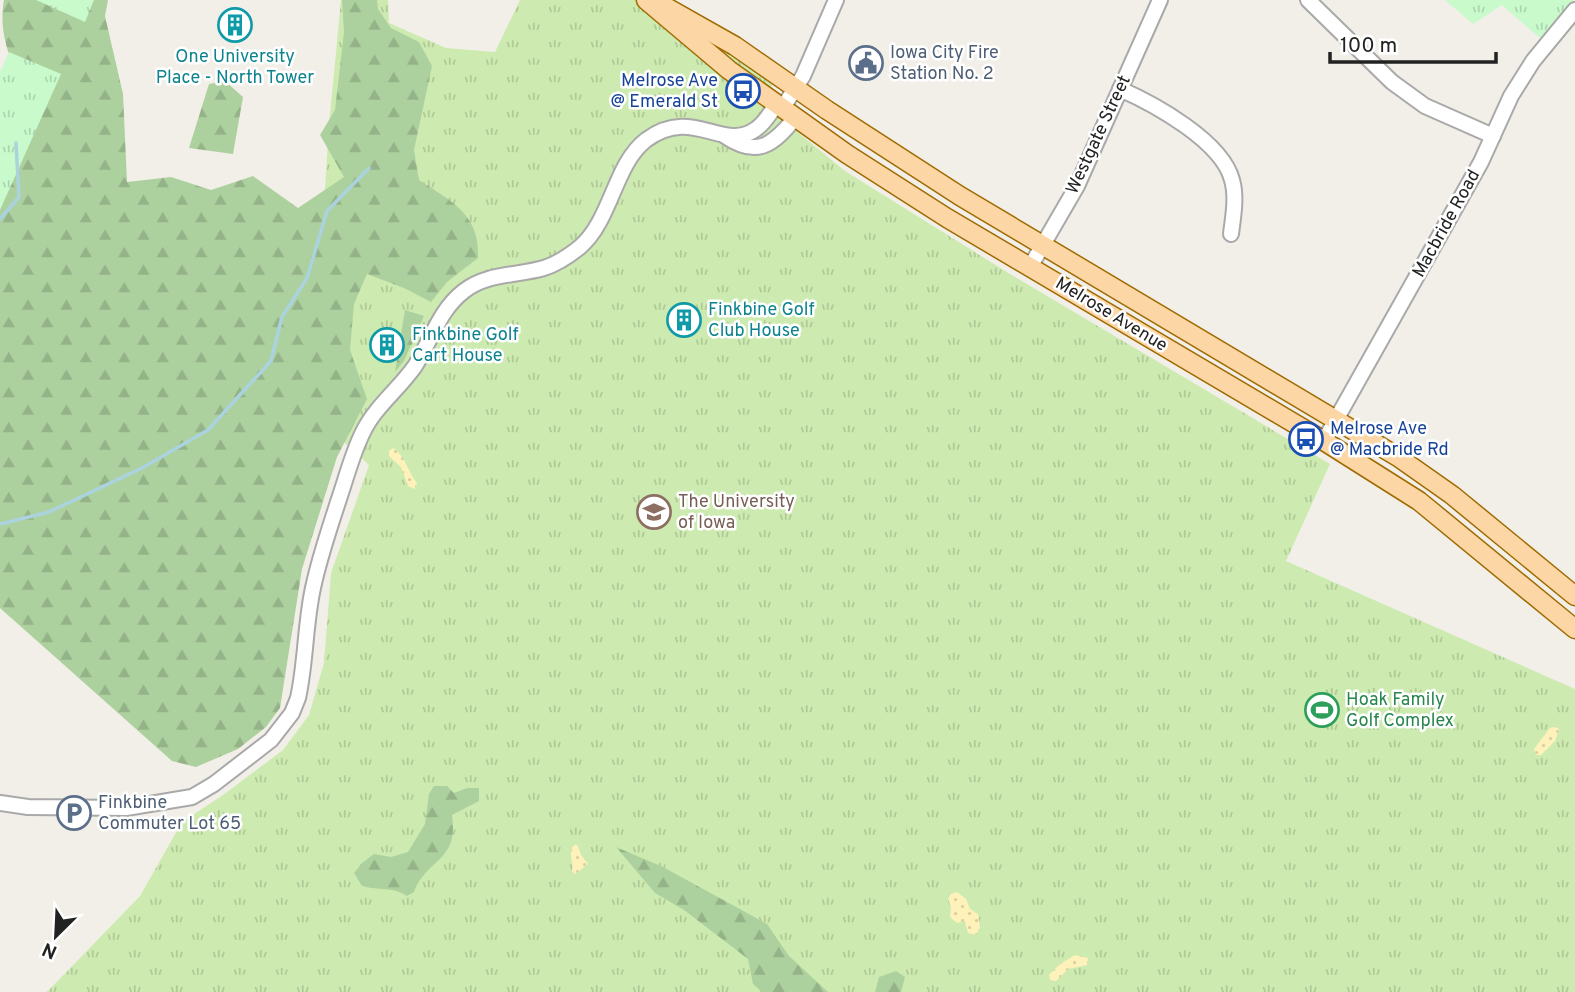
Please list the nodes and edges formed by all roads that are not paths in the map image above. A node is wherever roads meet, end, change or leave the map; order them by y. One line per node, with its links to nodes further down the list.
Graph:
1 (646, 0): 9 (main road, Melrose Avenue)
2 (655, 0): 7 (main road, Melrose Avenue)
3 (836, 0): 7 (street)
4 (1160, 0): 8 (street, Westgate Street)
5 (1308, 0): 11 (street)
6 (1575, 10): 11 (street, Macbride Road)
7 (796, 88): 9 (street); 13 (main road, Melrose Avenue)
8 (1120, 89): 12 (street); 13 (street, Westgate Street)
9 (784, 111): 10 (street); 10 (street); 14 (main road, Melrose Avenue)
10 (724, 135): 19 (street)
11 (1493, 136): 15 (street, Macbride Road)
12 (1231, 234)
13 (1043, 245): 14 (street, Westgate Street); 15 (main road, Melrose Avenue)
14 (1030, 267): 16 (main road, Melrose Avenue)
15 (1337, 419): 16 (street, Macbride Road); 17 (main road, Melrose Avenue)
16 (1324, 441): 18 (main road, Melrose Avenue)
17 (1575, 596)
18 (1575, 629)
19 (0, 803)

